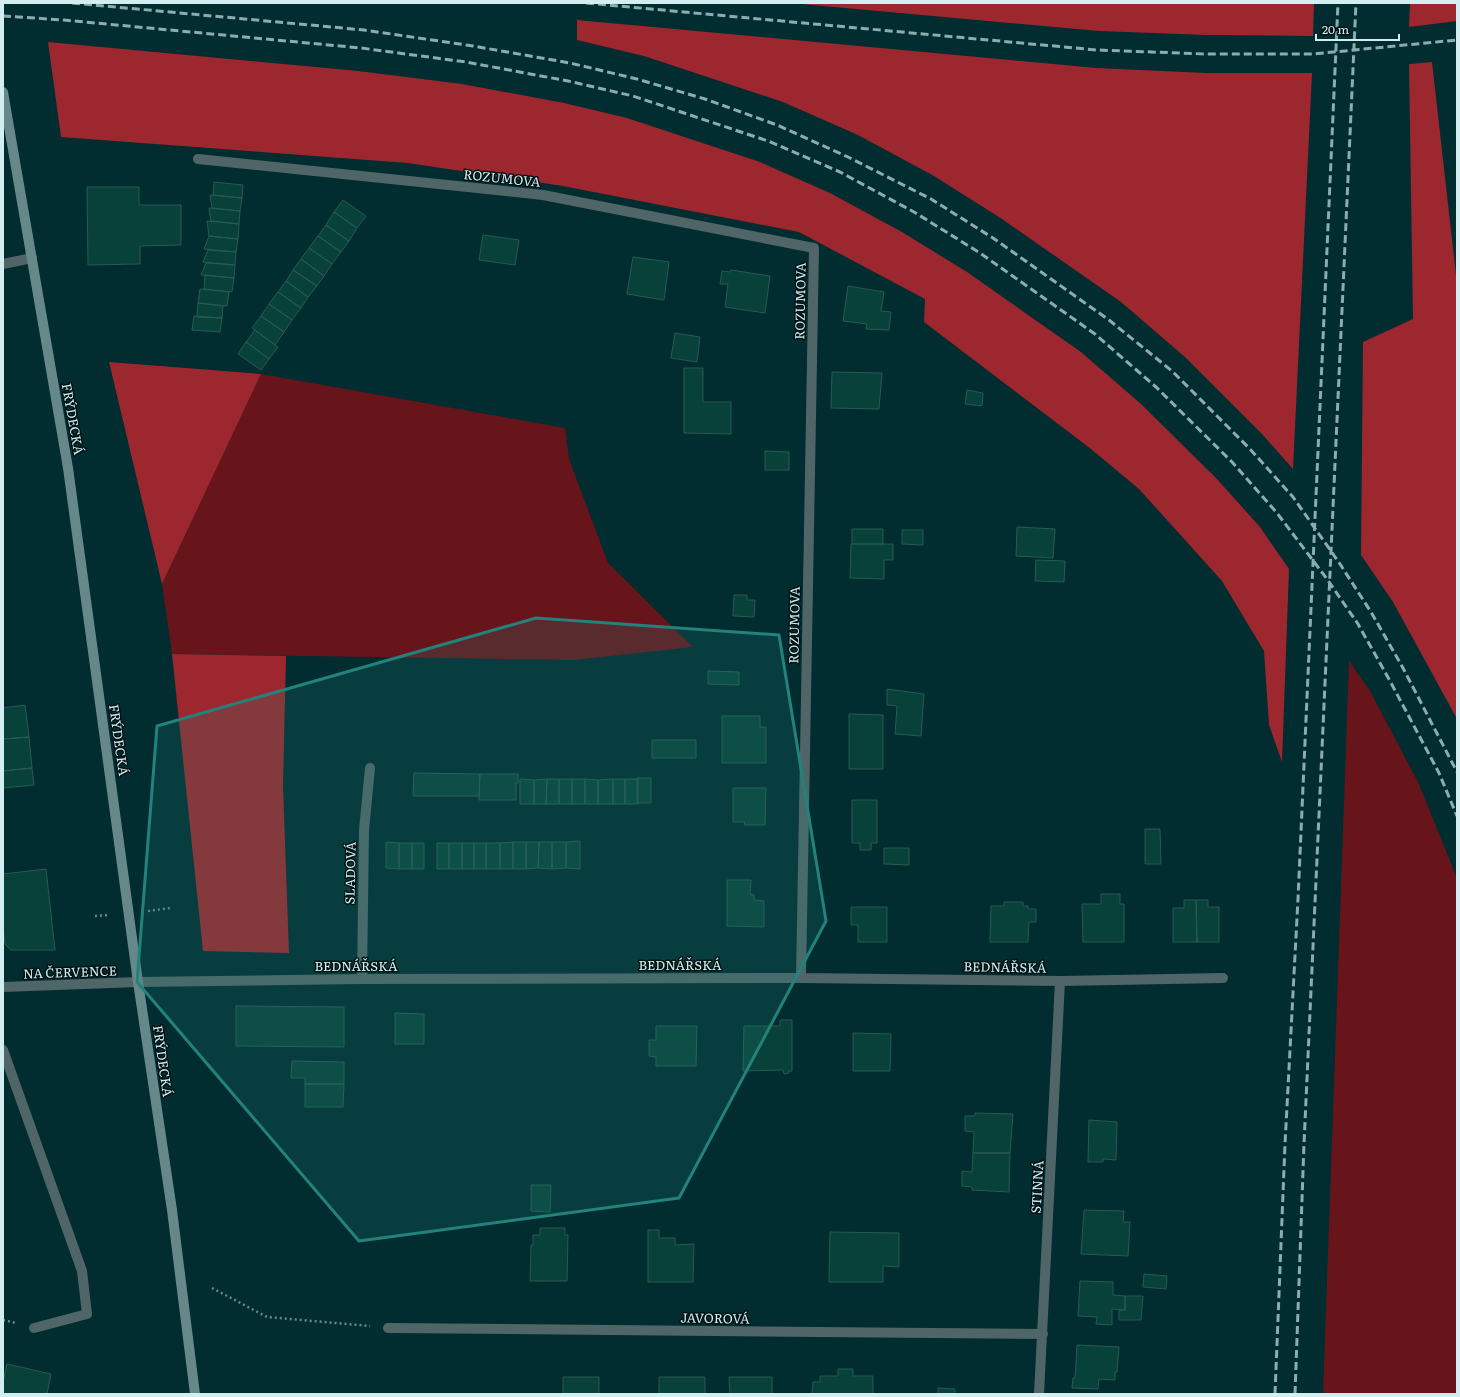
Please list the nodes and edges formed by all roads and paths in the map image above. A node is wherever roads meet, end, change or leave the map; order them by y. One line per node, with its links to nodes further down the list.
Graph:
1 (3, 92): 3 (main road, FRÝDECKÁ)
2 (198, 159): 7 (street, ROZUMOVA)
3 (32, 258): 4 (street); 10 (main road, FRÝDECKÁ)
4 (3, 264)
5 (370, 768): 6 (street, SLADOVÁ)
6 (362, 978): 7 (street, BEDNÁŘSKÁ); 10 (street, BEDNÁŘSKÁ)
7 (801, 978): 9 (street, BEDNÁŘSKÁ)
8 (1223, 978): 9 (street, BEDNÁŘSKÁ)
9 (1060, 980): 16 (street, STINNÁ)
10 (138, 982): 11 (street, NA ČERVENCE); 17 (main road, FRÝDECKÁ)
11 (3, 988)
12 (3, 1050): 14 (street)
13 (212, 1288): 15 (path)
14 (34, 1328)
15 (388, 1328): 16 (street, JAVOROVÁ)
16 (1043, 1334): 18 (street, STINNÁ)
17 (195, 1394)
18 (1039, 1394)

